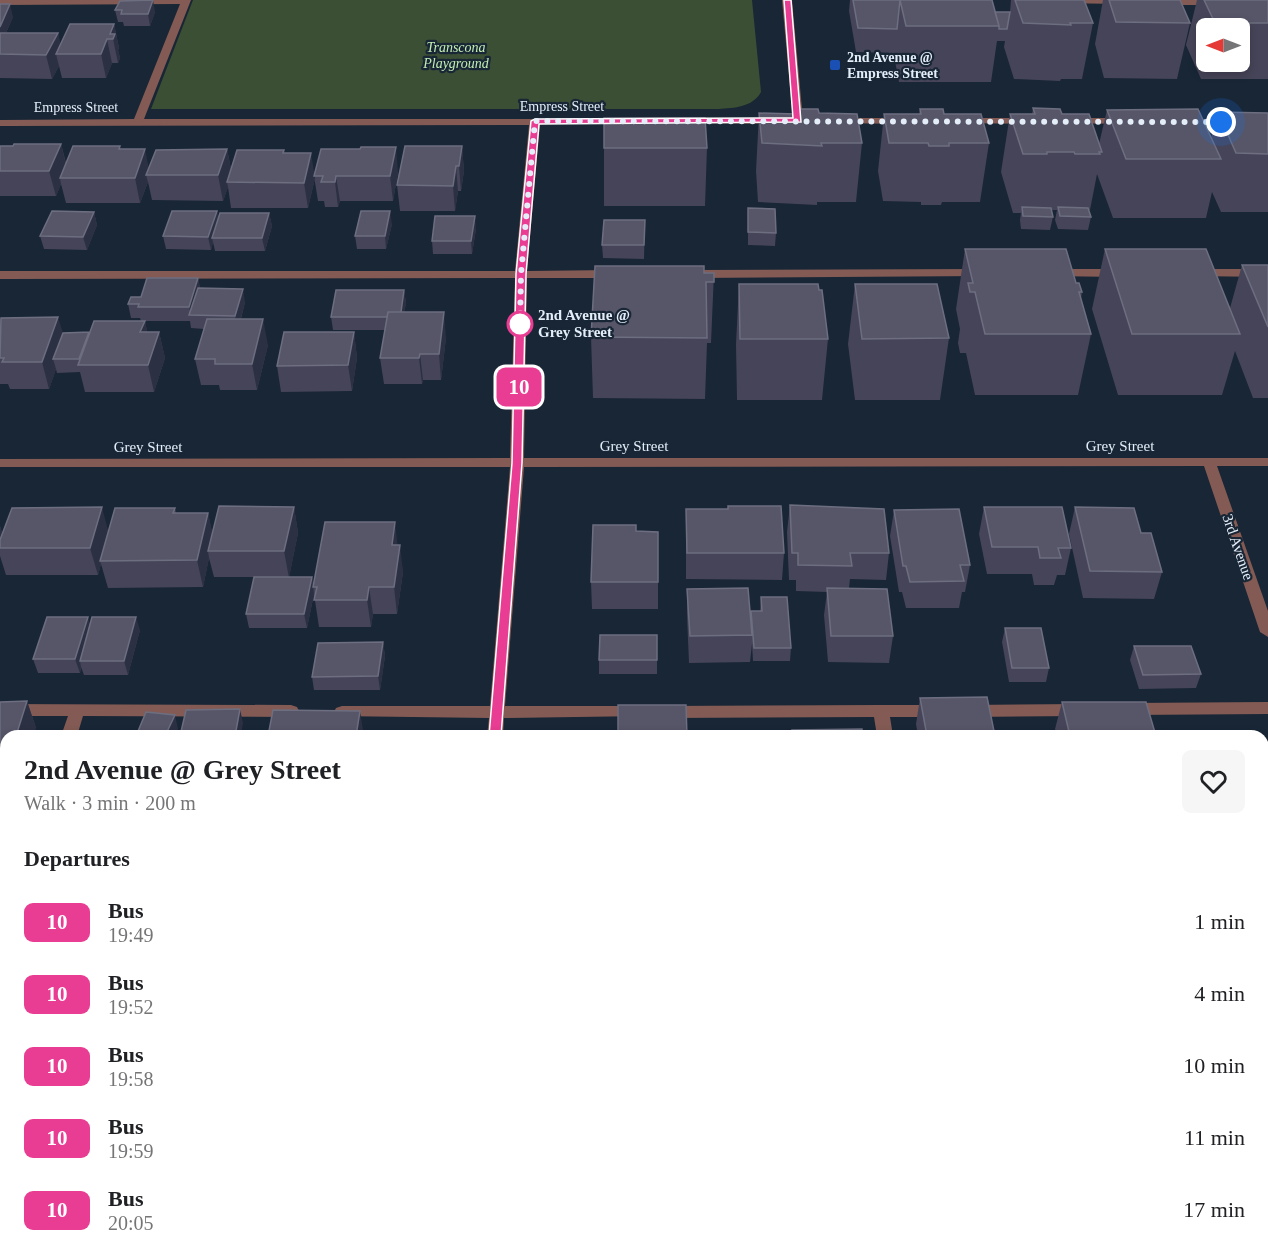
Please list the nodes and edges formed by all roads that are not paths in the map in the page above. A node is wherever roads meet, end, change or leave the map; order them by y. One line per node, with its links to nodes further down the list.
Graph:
1 (788, 0): 10 (street)
2 (1056, 0): 4 (street)
3 (186, 1): 6 (street); 14 (street)
4 (1138, 1)
5 (1150, 1): 7 (street)
6 (0, 2)
7 (1221, 2)
8 (535, 121): 9 (street, Empress Street); 14 (street, Empress Street); 24 (street)
9 (631, 121)
10 (678, 121)
11 (833, 121): 12 (street)
12 (915, 121)
13 (951, 121): 15 (street)
14 (138, 122): 18 (street, Empress Street)
15 (1139, 122)
16 (1174, 122): 17 (street)
17 (1268, 122)
18 (0, 123)
19 (995, 273): 26 (street)
20 (1043, 273): 21 (street)
21 (1126, 273)
22 (1185, 273): 23 (street)
23 (1268, 273)
24 (521, 274): 25 (street); 27 (street); 31 (street)
25 (628, 274)
26 (687, 274)
27 (0, 275)
28 (1209, 462): 29 (street, Grey Street); 31 (street, Grey Street); 32 (street, 3rd Avenue)
29 (1268, 462)
30 (0, 463): 31 (street, Grey Street)
31 (517, 463): 39 (street)
32 (1268, 632)
33 (1268, 708): 35 (street)
34 (1092, 709): 38 (street)
35 (1116, 709)
36 (0, 710): 37 (street)
37 (77, 711): 39 (street); 40 (street)
38 (881, 711): 39 (street); 42 (street)
39 (497, 712): 41 (street)
40 (71, 730)
41 (496, 730)
42 (884, 730)

